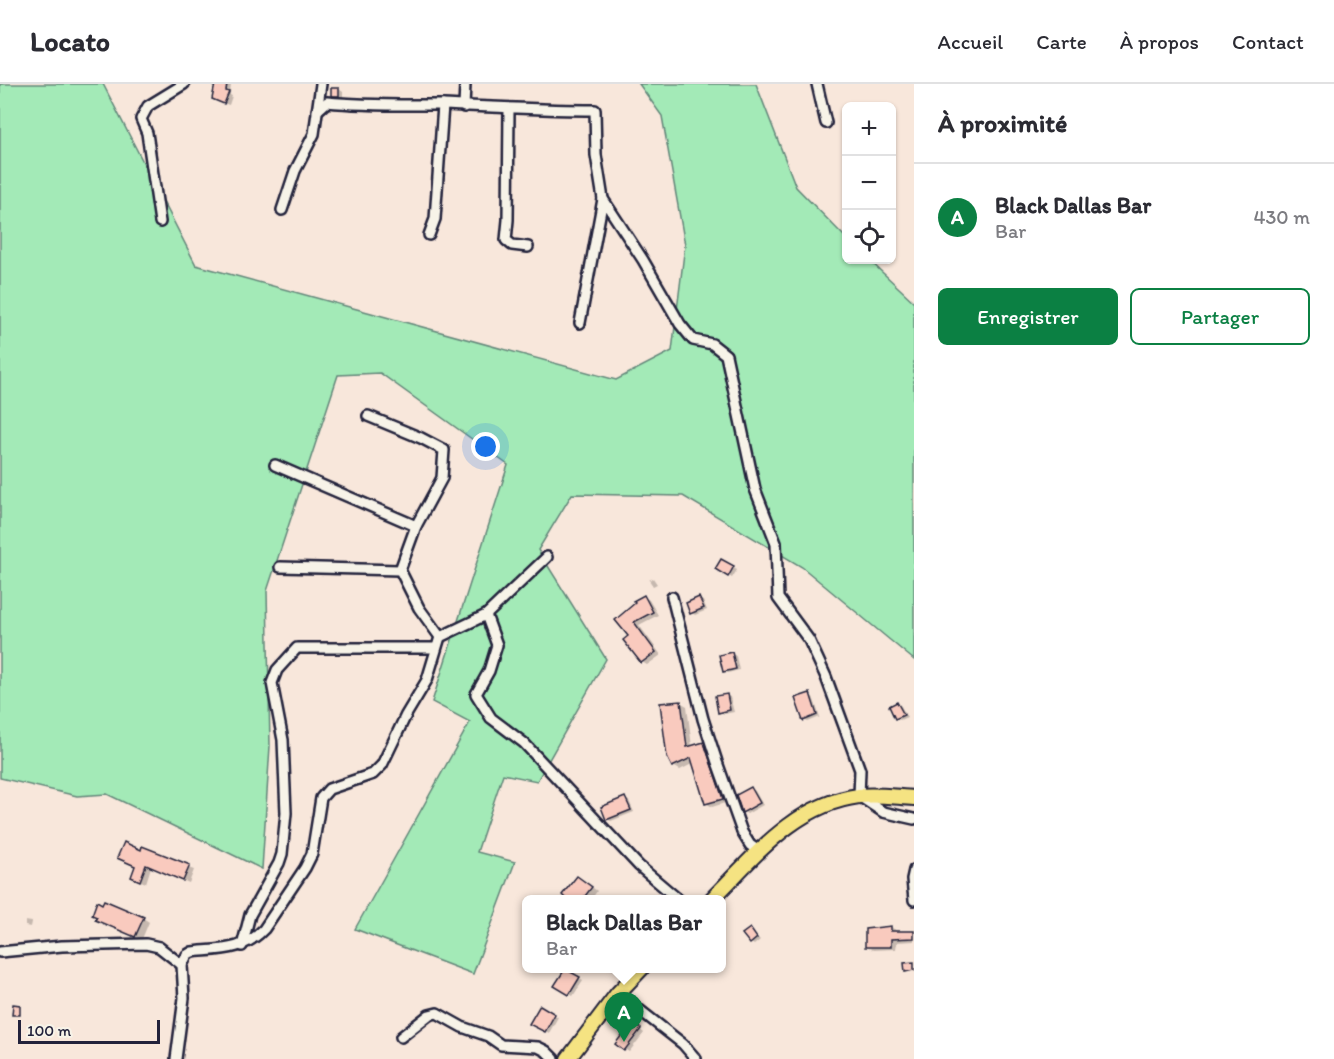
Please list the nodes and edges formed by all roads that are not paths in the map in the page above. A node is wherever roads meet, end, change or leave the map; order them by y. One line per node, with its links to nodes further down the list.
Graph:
1 (184, 84): 12 (street)
2 (321, 84): 8 (street)
3 (465, 84): 6 (street)
4 (817, 84): 9 (street)
5 (443, 105): 6 (street); 8 (street); 13 (street)
6 (464, 107): 7 (street)
7 (509, 109): 10 (street); 14 (street)
8 (317, 111): 11 (street)
9 (826, 123)
10 (603, 199): 15 (street); 26 (street)
11 (282, 210)
12 (160, 222)
13 (429, 235)
14 (528, 247)
15 (580, 322)
16 (368, 416): 18 (street)
17 (275, 465): 18 (street)
18 (416, 526): 21 (street)
19 (547, 557): 23 (street)
20 (280, 567): 21 (street)
21 (400, 570): 24 (street)
22 (672, 597): 29 (street)
23 (486, 615): 24 (street); 31 (street)
24 (440, 637): 25 (street)
25 (436, 648): 34 (street); 34 (street)
26 (859, 796): 27 (main road); 28 (street); 29 (main road)
27 (914, 798)
28 (914, 819)
29 (760, 852): 32 (main road)
30 (914, 870): 33 (street)
31 (673, 895)
32 (716, 895)
33 (914, 900)
34 (242, 946): 37 (street)
35 (1, 952): 36 (street); 37 (street)
36 (0, 963)
37 (182, 964): 41 (street)
38 (638, 973): 39 (main road)
39 (618, 993): 43 (main road); 44 (street)
40 (400, 1037): 42 (street)
41 (176, 1059)
42 (554, 1059)
43 (568, 1059)
44 (696, 1059)

